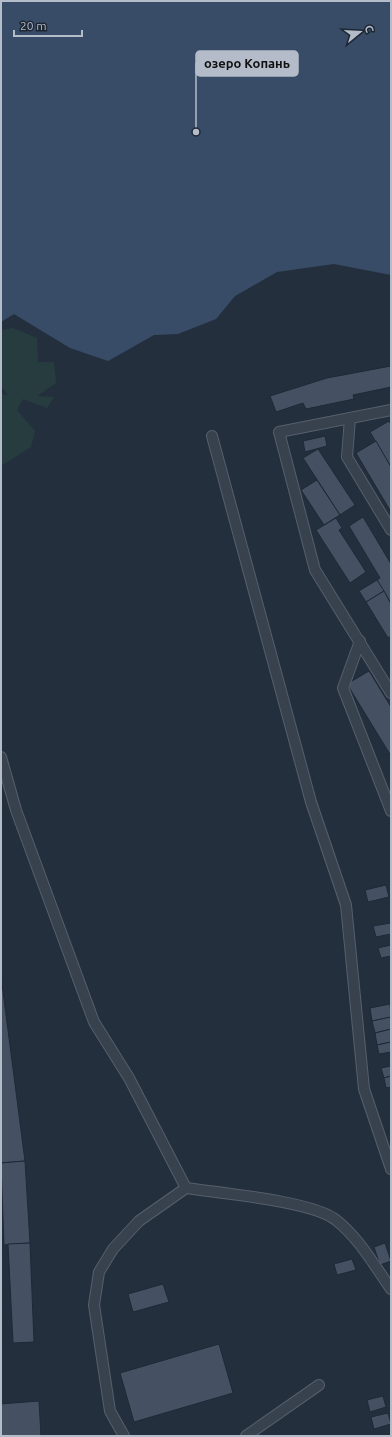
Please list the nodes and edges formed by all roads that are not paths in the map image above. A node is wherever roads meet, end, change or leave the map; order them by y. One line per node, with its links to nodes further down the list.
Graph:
1 (391, 410): 2 (lane)
2 (350, 418): 4 (lane); 5 (lane)
3 (212, 436): 9 (lane)
4 (391, 530)
5 (360, 641): 6 (lane); 8 (lane)
6 (391, 693)
7 (1, 758): 10 (lane)
8 (391, 811)
9 (391, 1169)
10 (186, 1188): 11 (lane); 13 (lane)
11 (391, 1289)
12 (319, 1385): 14 (lane)
13 (124, 1436)
14 (246, 1436)

